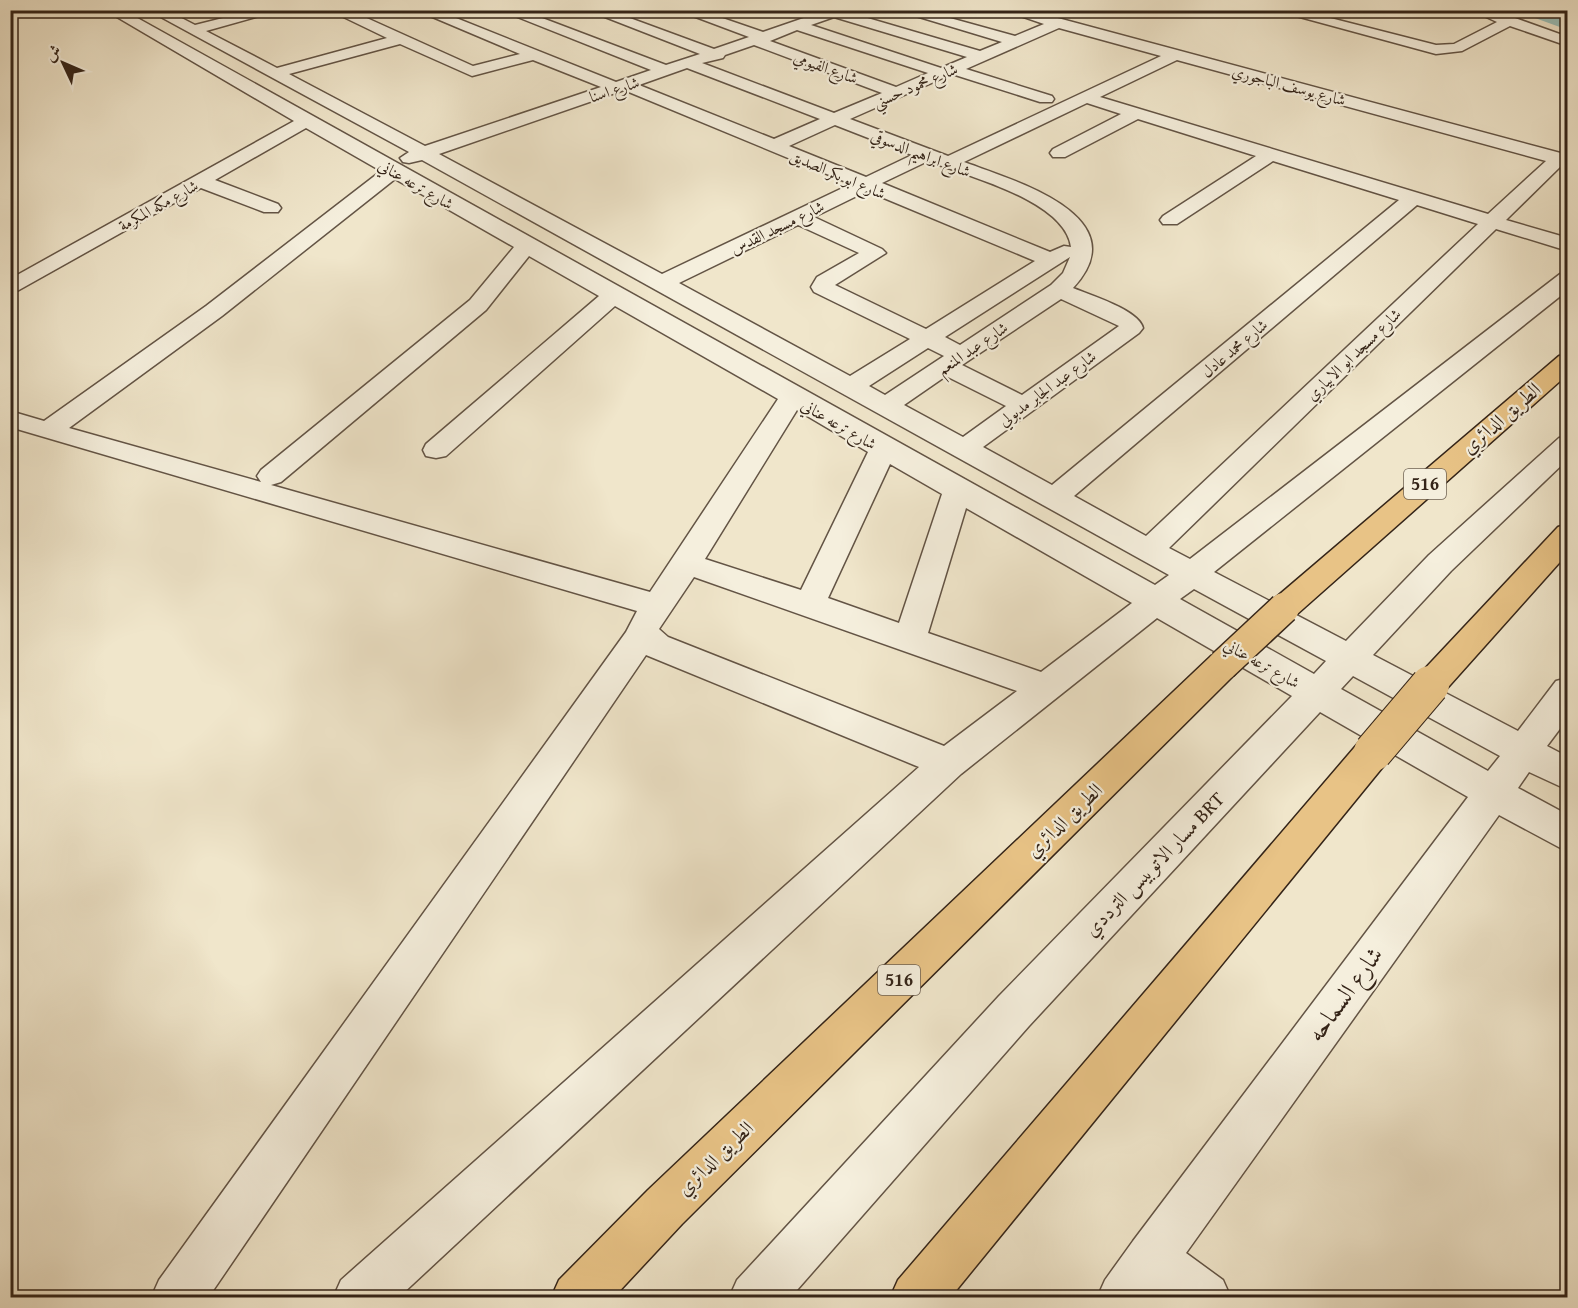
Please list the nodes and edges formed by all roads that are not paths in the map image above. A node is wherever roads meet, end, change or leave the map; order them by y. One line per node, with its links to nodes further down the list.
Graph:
1 (112, 10): 38 (street, شارع ترعه عناني)
2 (155, 10): 19 (street, شارع ترعه عناني)
3 (274, 10): 14 (street)
4 (336, 10): 20 (street)
5 (423, 10): 25 (street, شارع ابو بكر الصديق)
6 (507, 10): 29 (street)
7 (594, 10): 26 (street)
8 (684, 10): 21 (street, شارع الفيومي)
9 (903, 10): 22 (street)
10 (1010, 10): 17 (street, شارع يوسف الباجوري)
11 (1281, 10): 16 (street)
12 (1478, 10): 16 (street)
13 (839, 12): 18 (street, شارع اسنا); 27 (street)
14 (252, 13): 19 (street)
15 (784, 13): 18 (street)
16 (1509, 21): 23 (street)
17 (1058, 23): 22 (street, شارع محمود حسني); 24 (street, شارع يوسف الباجوري)
18 (805, 24): 21 (street, شارع اسنا); 30 (street)
19 (193, 30): 31 (street, شارع ترعه عناني)
20 (401, 39): 25 (street); 31 (street)
21 (761, 40): 26 (street, شارع اسنا); 33 (street, شارع الفيومي)
22 (1017, 41): 27 (street, شارع محمود حسني)
23 (1568, 42)
24 (1177, 54): 34 (street); 43 (street, شارع يوسف الباجوري)
25 (534, 55): 32 (street, شارع ابو بكر الصديق)
26 (718, 55): 28 (street, شارع اسنا)
27 (980, 56): 30 (street, شارع محمود حسني)
28 (690, 64): 29 (street, شارع اسنا); 37 (street, شارع ابراهيم الدسوقي)
29 (668, 71): 32 (street, شارع اسنا)
30 (947, 71): 33 (street, شارع محمود حسني); 35 (street)
31 (276, 74): 41 (street, شارع ترعه عناني)
32 (621, 87): 39 (street, شارع ابو بكر الصديق); 41 (street, شارع اسنا)
33 (897, 93): 37 (street, شارع محمود حسني)
34 (1087, 98): 36 (street); 44 (street)
35 (1046, 99)
36 (1136, 113): 40 (street); 42 (street)
37 (834, 120): 39 (street, شارع محمود حسني); 45 (street, شارع ابراهيم الدسوقي)
38 (306, 121): 46 (street, شارع ترعه عناني); 47 (street, شارع مكه المكرمة)
39 (773, 146): 48 (street, شارع ابو بكر الصديق)
40 (1059, 153)
41 (422, 154): 46 (street, شارع اسنا); 59 (street, شارع ترعه عناني)
42 (1271, 154): 49 (street); 52 (street)
43 (1563, 160): 53 (street, شارع مسجد ابو الابياري)
44 (948, 163): 45 (street, شارع ابراهيم الدسوقي); 54 (street, شارع ابراهيم الدسوقي)
45 (926, 165): 48 (street, شارع مسجد القدس)
46 (389, 169): 56 (street, شارع ترعه عناني); 73 (street)
47 (201, 180): 50 (street); 60 (street, شارع مكه المكرمة)
48 (864, 185): 51 (street, شارع مسجد القدس); 57 (street, شارع ابو بكر الصديق)
49 (1413, 198): 53 (street); 80 (street, شارع محمد عادل)
50 (271, 208)
51 (797, 217): 59 (street, شارع مسجد القدس); 65 (street)
52 (1170, 220)
53 (1491, 222): 55 (street); 82 (street, شارع مسجد ابو الابياري)
54 (1081, 242): 57 (street); 61 (street)
55 (1568, 245)
56 (526, 246): 62 (street, شارع ترعه عناني); 78 (street)
57 (1052, 260): 63 (street)
58 (1568, 279): 84 (street)
59 (660, 284): 68 (street, شارع ترعه عناني)
60 (10, 288)
61 (1059, 290): 64 (street, شارع عبد المنعم); 70 (street, شارع عبد الجابر مدبولي)
62 (613, 296): 69 (street, شارع ترعه عناني); 77 (street)
63 (974, 309): 64 (street); 65 (street)
64 (1007, 325): 66 (street, شارع عبد المنعم)
65 (927, 338): 66 (street); 68 (street)
66 (954, 361): 70 (street); 71 (street, شارع عبد المنعم)
67 (1568, 361): 99 (highway, الطريق الدائري / 516, bridge)
68 (850, 387): 71 (street, شارع ترعه عناني)
69 (792, 397): 75 (street, شارع ترعه عناني); 83 (street)
70 (1023, 405): 76 (street, شارع عبد الجابر مدبولي)
71 (885, 406): 76 (street, شارع ترعه عناني)
72 (10, 419): 73 (street)
73 (48, 430): 87 (street)
74 (1568, 444): 100 (street, مسار الاتوبيس الترددي BRT)
75 (883, 449): 79 (street, شارع ترعه عناني); 86 (street)
76 (963, 449): 80 (street, شارع ترعه عناني)
77 (436, 450)
78 (271, 476)
79 (957, 490): 85 (street, شارع ترعه عناني); 88 (street)
80 (1054, 498): 82 (street, شارع ترعه عناني)
81 (1568, 534): 101 (highway, bridge)
82 (1149, 550): 84 (street, شارع ترعه عناني)
83 (687, 564): 86 (street); 87 (street)
84 (1192, 574): 85 (street); 91 (street, شارع ترعه عناني)
85 (1154, 602): 89 (street); 94 (street, شارع ترعه عناني)
86 (810, 604): 88 (street)
87 (650, 620): 92 (street); 97 (street)
88 (910, 640): 89 (street)
89 (1045, 687): 92 (street)
90 (1568, 691): 91 (street, شارع السماحه)
91 (1522, 751): 93 (street, شارع ترعه عناني); 94 (street, شارع السماحه)
92 (948, 763): 98 (street)
93 (1568, 775)
94 (1492, 793): 95 (street, شارع ترعه عناني); 96 (street, شارع السماحه)
95 (1568, 835)
96 (1137, 1278): 102 (street)
97 (177, 1298)
98 (359, 1298)
99 (577, 1298)
100 (755, 1298)
101 (916, 1298)
102 (1205, 1298)

